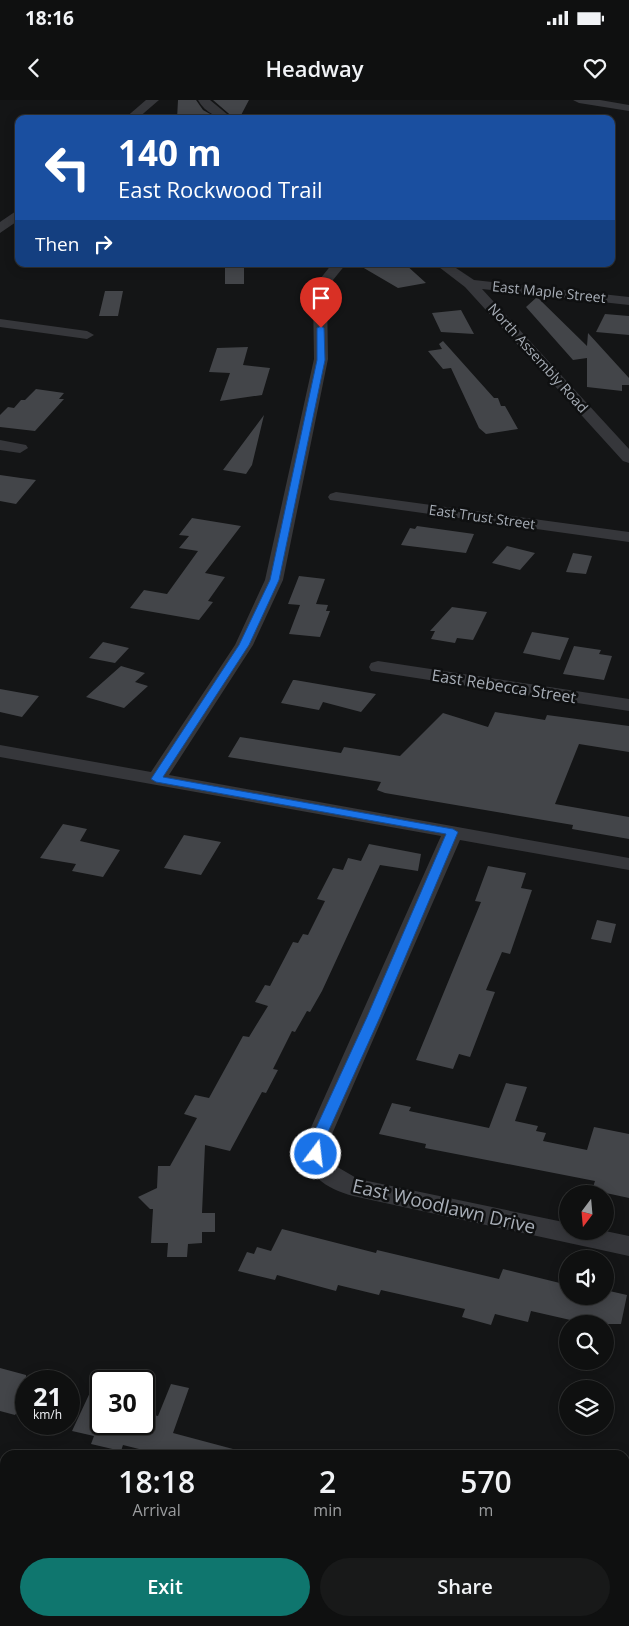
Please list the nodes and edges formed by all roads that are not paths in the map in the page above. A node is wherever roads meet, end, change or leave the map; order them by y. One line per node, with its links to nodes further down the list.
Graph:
1 (152, 100): 5 (street)
2 (204, 100): 6 (street)
3 (578, 100): 4 (street)
4 (629, 108)
5 (135, 115)
6 (221, 115)
7 (15, 216): 8 (street)
8 (0, 229)
9 (337, 267): 23 (street)
10 (446, 267): 11 (street, North Assembly Road)
11 (470, 284): 12 (street, East Maple Street); 17 (street, North Assembly Road)
12 (629, 301)
13 (0, 323): 14 (street)
14 (87, 335)
15 (0, 445): 16 (street)
16 (20, 448)
17 (629, 458)
18 (336, 497): 19 (street, East Trust Street)
19 (629, 537)
20 (378, 667): 21 (street, East Rebecca Street)
21 (629, 705)
22 (0, 751): 23 (street)
23 (156, 779): 24 (street)
24 (453, 832): 25 (street); 26 (street, East Woodlawn Drive)
25 (629, 864)
26 (629, 1246)

